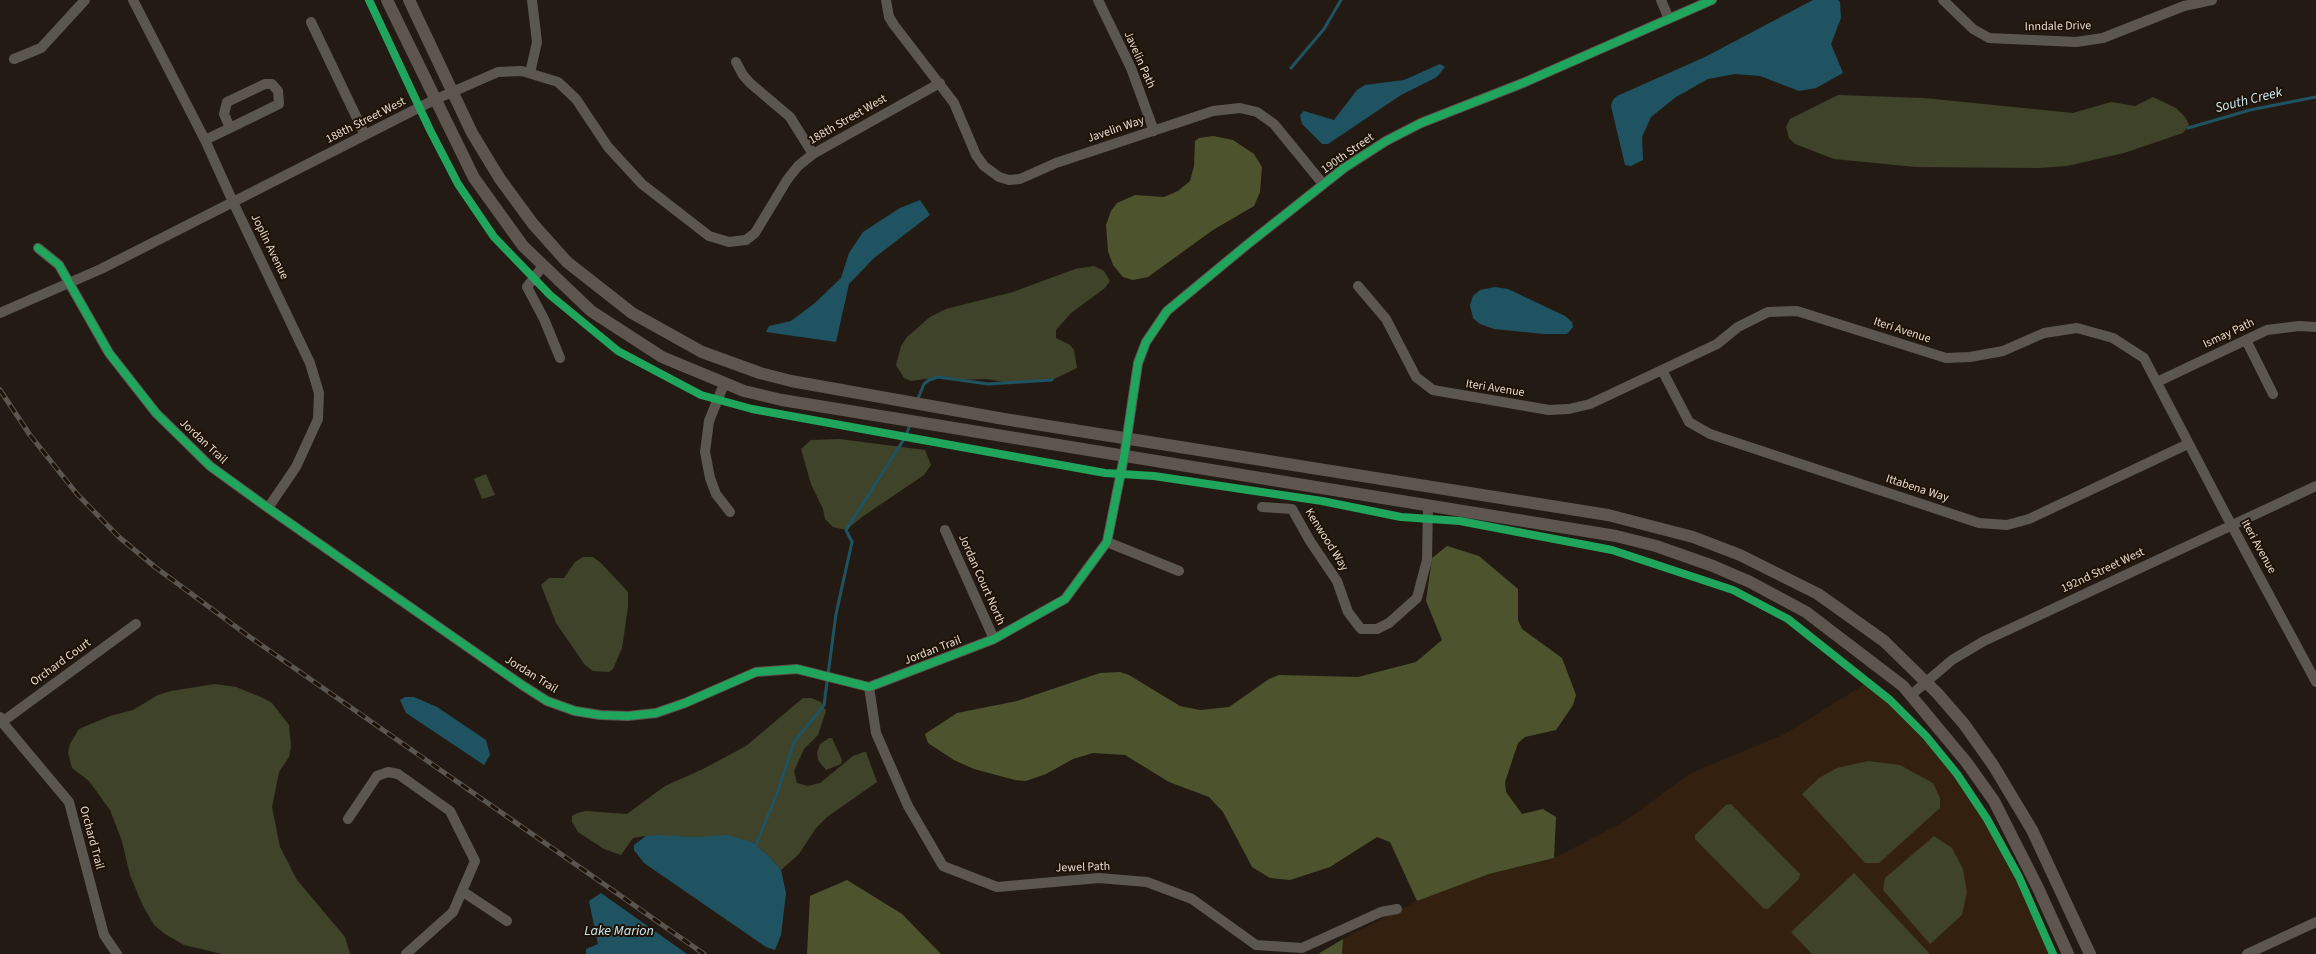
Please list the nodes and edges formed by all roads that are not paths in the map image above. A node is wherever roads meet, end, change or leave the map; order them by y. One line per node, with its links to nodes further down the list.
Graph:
1 (85, 0): 14 (street)
2 (133, 0): 22 (street, Joplin Avenue)
3 (387, 0): 18 (main road)
4 (408, 0): 18 (main road)
5 (532, 0): 16 (street)
6 (886, 0): 17 (street, Javelin Way)
7 (1098, 0): 20 (street, Javelin Path)
8 (1661, 0): 12 (street)
9 (1712, 0): 12 (street, 190th Street)
10 (1943, 0): 11 (street, Inndale Drive)
11 (2212, 0)
12 (1669, 19): 24 (street, 190th Street)
13 (312, 22): 21 (street)
14 (14, 59)
15 (736, 62): 23 (street)
16 (530, 73): 18 (street, 188th Street West); 23 (street, 188th Street West)
17 (940, 83): 20 (street, Javelin Way); 23 (street, 188th Street West)
18 (443, 96): 21 (street, 188th Street West); 27 (main road); 38 (main road)
19 (230, 128): 19 (street); 22 (street)
20 (1154, 130): 24 (street, Javelin Way)
21 (365, 135): 25 (street, 188th Street West)
22 (205, 140): 25 (street, Joplin Avenue)
23 (813, 154)
24 (1323, 184): 38 (street, 190th Street)
25 (233, 202): 28 (street, 188th Street West); 44 (street, Joplin Avenue)
26 (38, 248): 28 (street, Jordan Trail)
27 (543, 266): 33 (street); 36 (main road)
28 (70, 283): 30 (street, 188th Street West); 44 (street, Jordan Trail)
29 (1358, 286): 34 (street, Iteri Avenue)
30 (0, 313)
31 (2316, 328): 32 (street, Ismay Path)
32 (2246, 340): 35 (street, Ismay Path); 37 (street)
33 (560, 358)
34 (1662, 370): 35 (street, Iteri Avenue); 39 (street, Ittabena Way)
35 (2157, 382): 39 (street, Iteri Avenue)
36 (724, 384): 40 (main road); 45 (street)
37 (2273, 394)
38 (1126, 438): 40 (street, 190th Street); 52 (main road)
39 (2188, 444): 46 (street, Iteri Avenue)
40 (1124, 457): 42 (main road); 48 (street, Jordan Trail)
41 (2316, 486): 46 (street, 192nd Street West)
42 (1428, 506): 43 (street, Kenwood Way); 55 (main road)
43 (1262, 507)
44 (268, 508): 54 (street, Jordan Trail)
45 (730, 512)
46 (2232, 526): 52 (street, 192nd Street West); 53 (street, Iteri Avenue)
47 (945, 530): 51 (street, Jordan Court North)
48 (1107, 542): 49 (street); 51 (street, Jordan Trail)
49 (1179, 571)
50 (136, 624): 56 (street, Orchard Court)
51 (994, 639): 54 (street, Jordan Trail)
52 (1926, 681): 55 (street, 192nd Street West); 65 (main road)
53 (2316, 682)
54 (869, 687): 59 (street, Jewel Path)
55 (1911, 695): 64 (main road)
56 (1, 719): 62 (street, Orchard Trail)
57 (348, 818): 58 (street)
58 (462, 891): 60 (street); 63 (street)
59 (1397, 909)
60 (507, 921)
61 (2316, 922): 66 (street)
62 (117, 954)
63 (406, 954)
64 (2068, 954)
65 (2090, 954)
66 (2248, 954)

